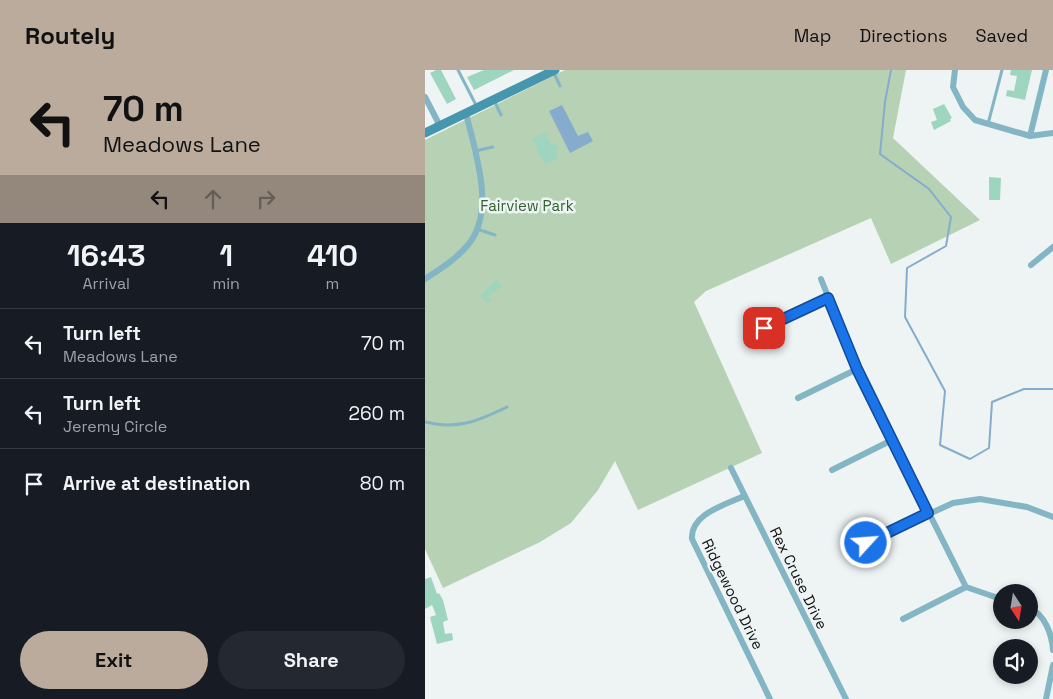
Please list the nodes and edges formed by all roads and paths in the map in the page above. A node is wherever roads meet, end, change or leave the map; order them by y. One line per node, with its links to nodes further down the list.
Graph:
1 (458, 70): 9 (lane)
2 (553, 70): 6 (lane); 8 (main road)
3 (955, 70): 12 (street)
4 (1003, 70): 12 (lane)
5 (1046, 70): 16 (street)
6 (560, 86)
7 (425, 96): 13 (street)
8 (494, 100): 9 (main road); 11 (lane)
9 (478, 108): 10 (main road)
10 (466, 113): 13 (main road); 18 (street)
11 (501, 115)
12 (988, 124): 16 (street)
13 (440, 126): 14 (main road)
14 (425, 133)
15 (1053, 133): 16 (street)
16 (1030, 136)
17 (493, 147): 18 (lane)
18 (475, 152): 19 (street)
19 (477, 229): 20 (lane); 23 (street)
20 (495, 235)
21 (1053, 246): 22 (street)
22 (1031, 265)
23 (425, 279)
24 (821, 279): 25 (street)
25 (828, 298): 26 (street); 27 (street)
26 (764, 328)
27 (857, 369): 28 (street); 31 (street)
28 (798, 398)
29 (507, 407): 30 (lane)
30 (425, 422)
31 (892, 440): 33 (street); 35 (street)
32 (731, 468): 34 (street, Rex Cruse Drive)
33 (832, 470)
34 (744, 496): 44 (street, Ridgewood Drive); 45 (street, Rex Cruse Drive)
35 (928, 513): 36 (street); 37 (street); 38 (street)
36 (1053, 517)
37 (866, 543)
38 (966, 587): 39 (street); 41 (street)
39 (993, 596)
40 (1038, 615): 42 (street)
41 (903, 619)
42 (1053, 650)
43 (1053, 665): 46 (street)
44 (770, 699)
45 (846, 699)
46 (1046, 699)

